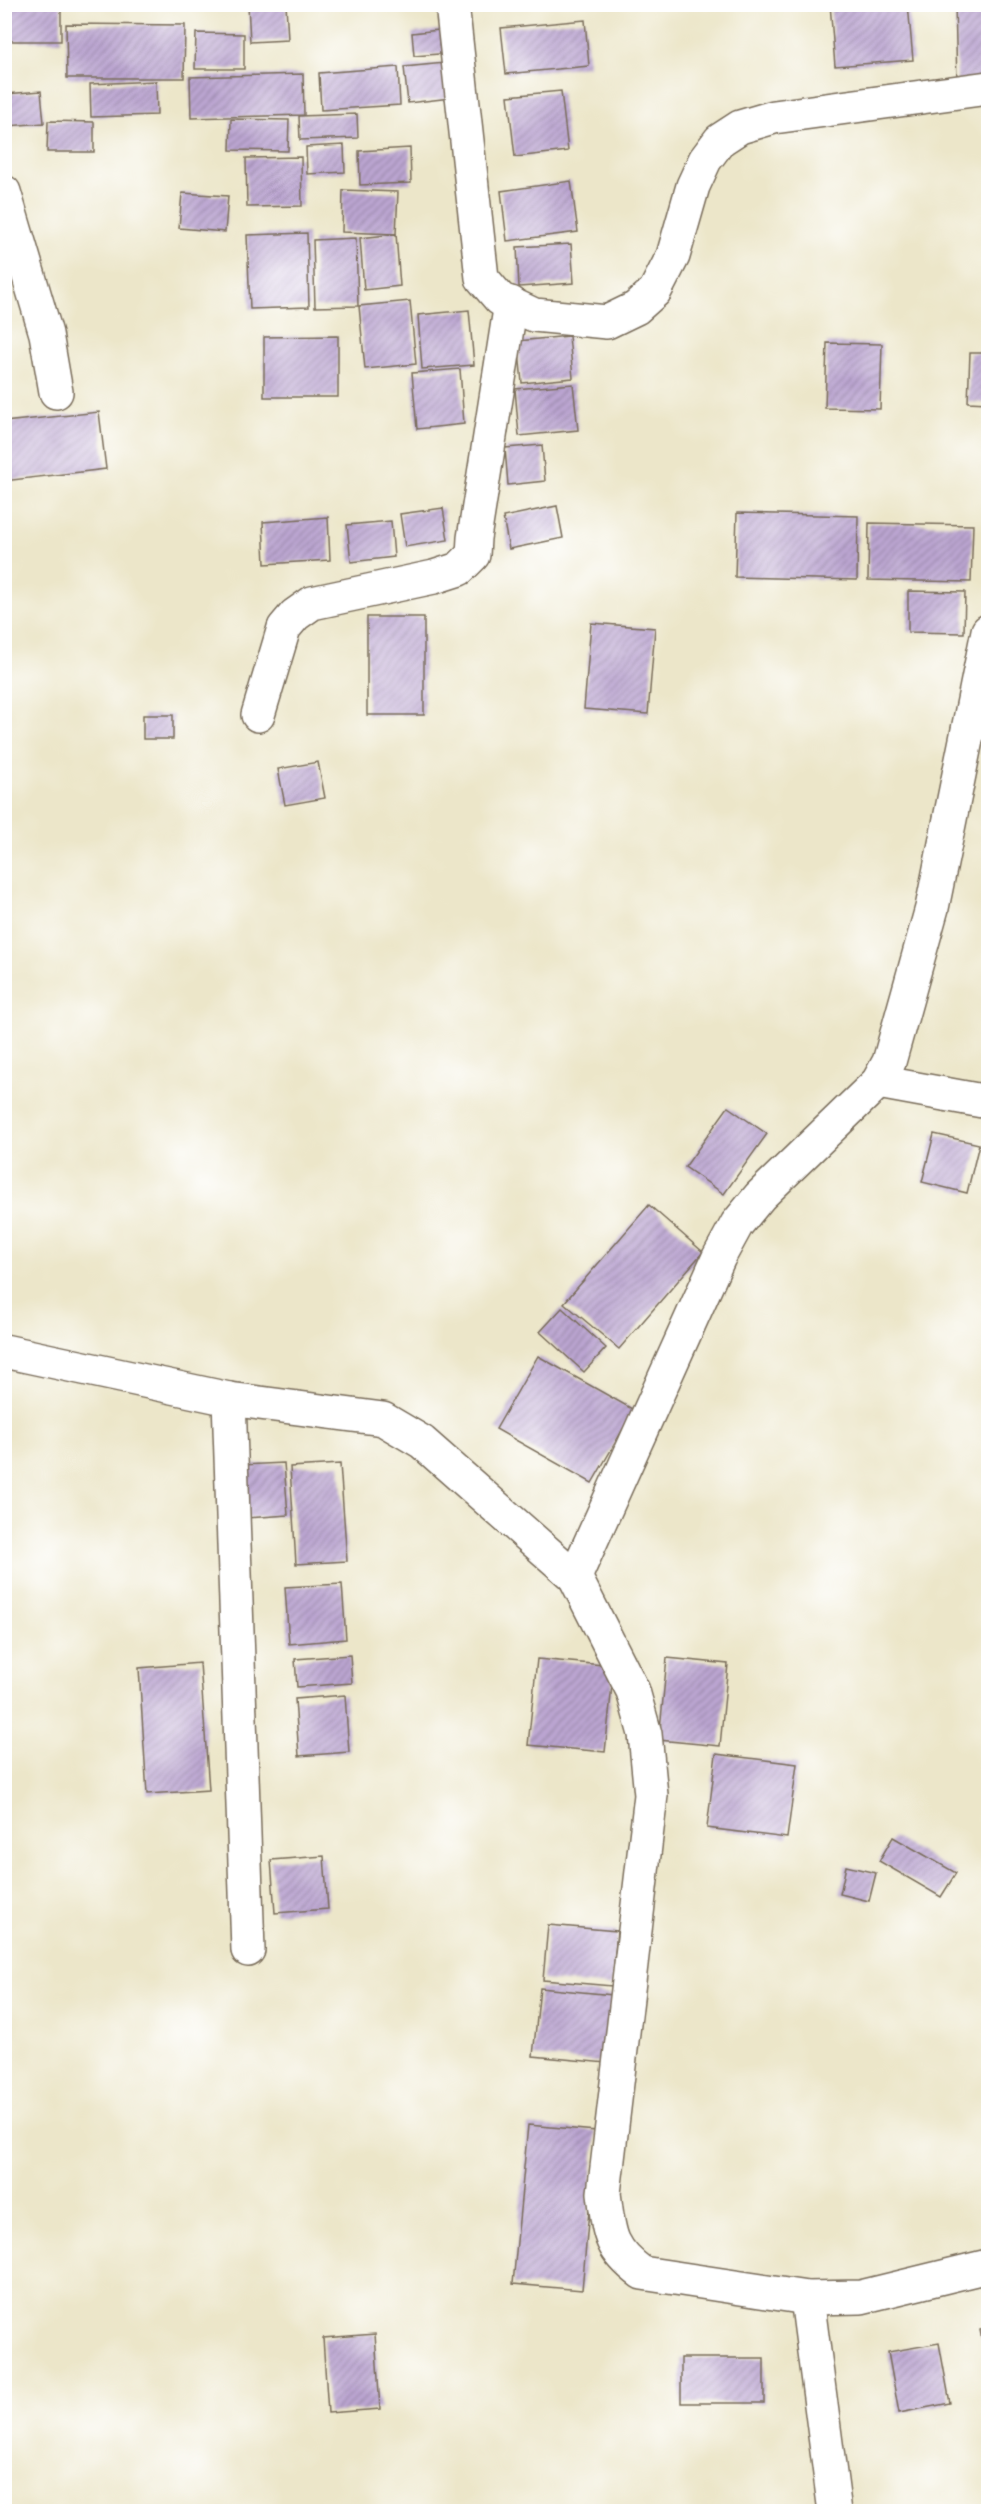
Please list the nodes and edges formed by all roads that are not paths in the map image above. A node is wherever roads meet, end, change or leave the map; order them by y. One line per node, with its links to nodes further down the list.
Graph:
1 (452, 4): 4 (street)
2 (988, 88): 4 (street)
3 (4, 192): 5 (street)
4 (511, 303): 7 (street)
5 (56, 392)
6 (988, 631): 8 (street)
7 (258, 715)
8 (878, 1082): 9 (street); 12 (street)
9 (988, 1102)
10 (4, 1351): 11 (street)
11 (230, 1399): 12 (street); 13 (street)
12 (575, 1577): 15 (street)
13 (248, 1950)
14 (988, 2266): 15 (street)
15 (807, 2298): 16 (street)
16 (835, 2511)

